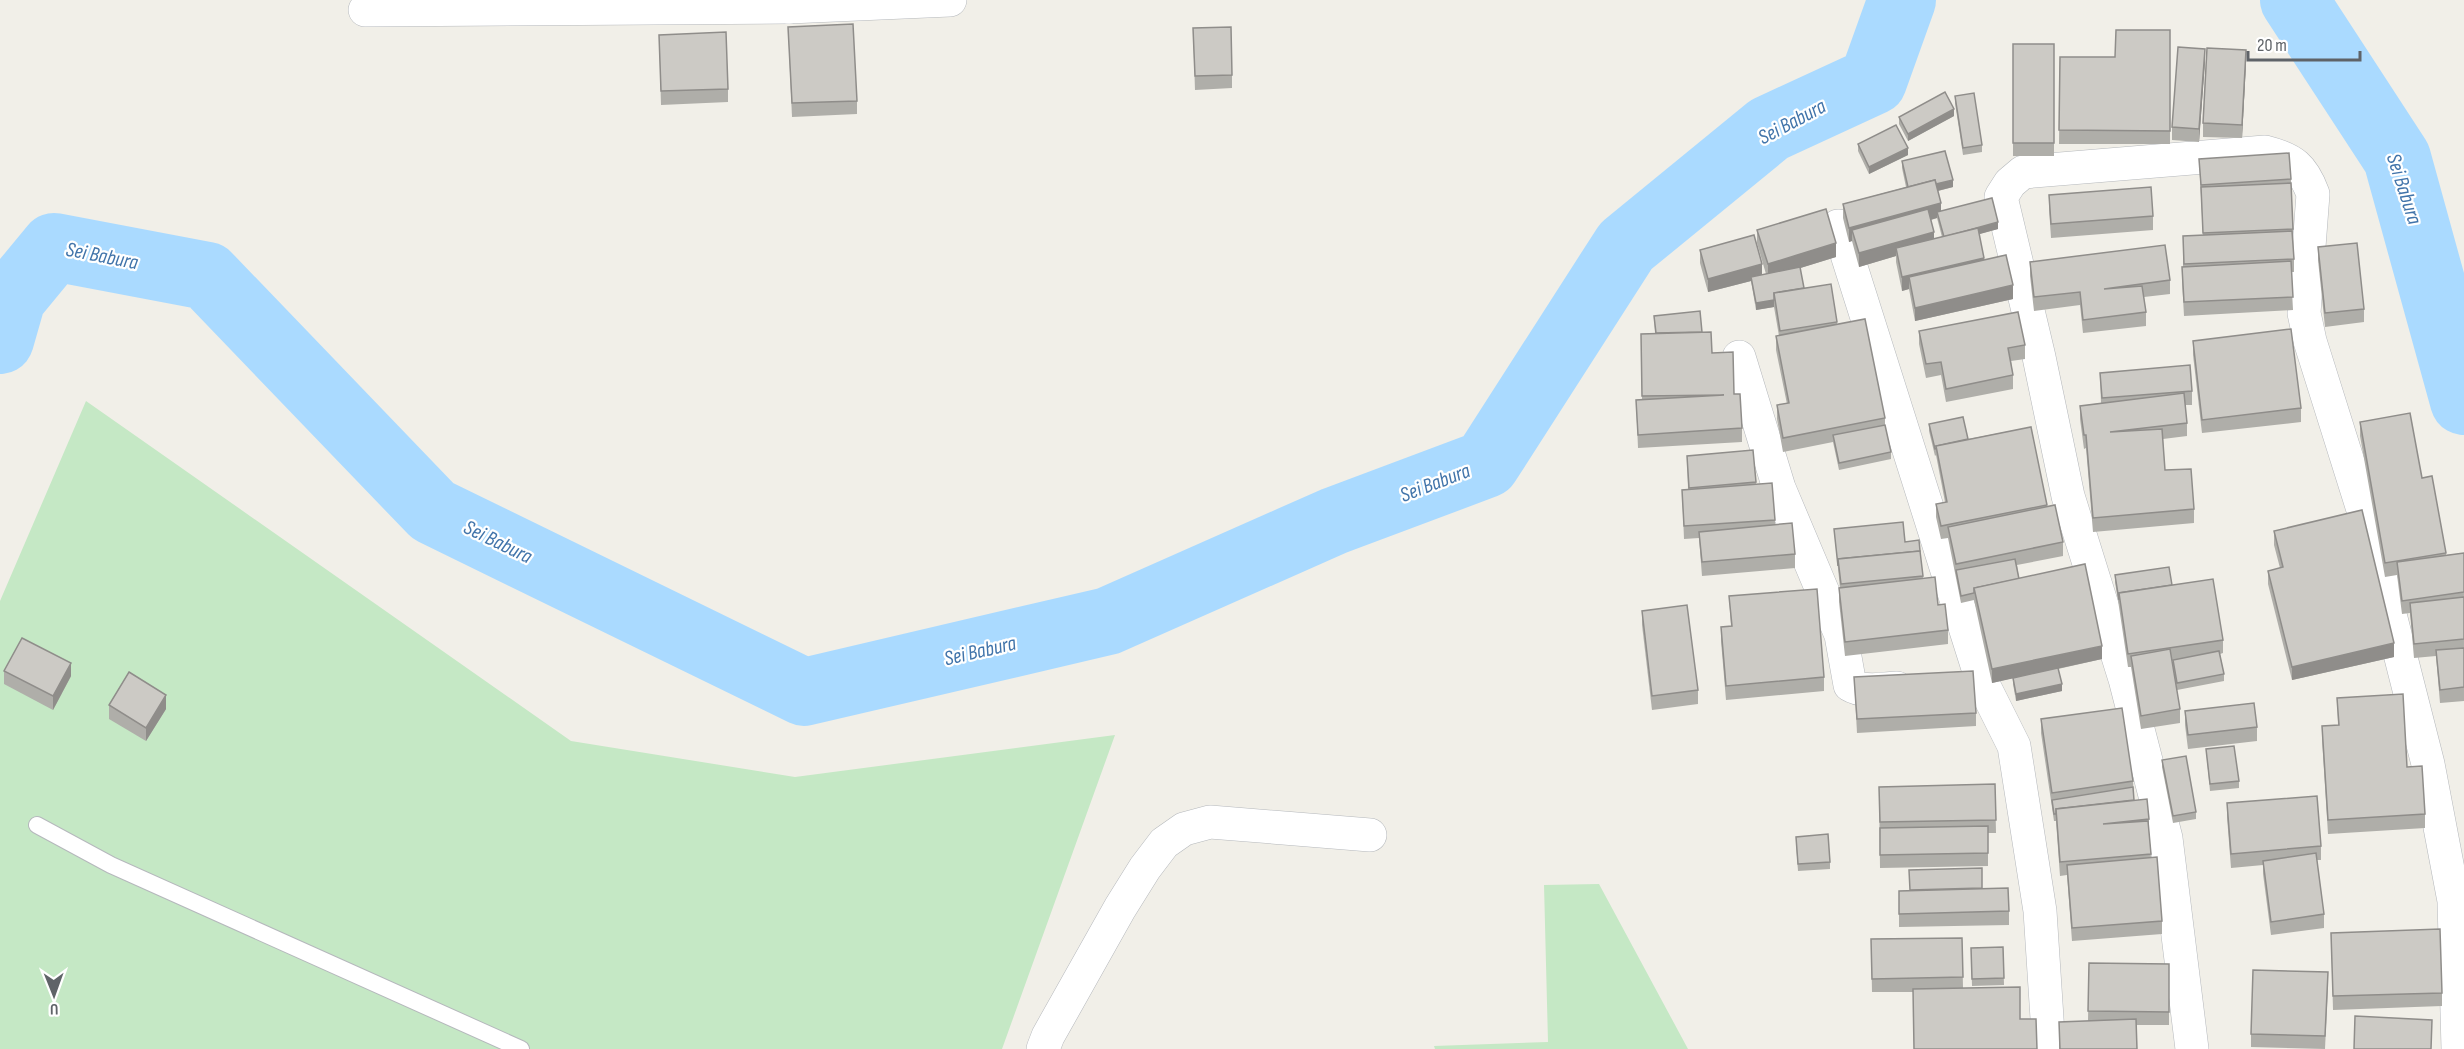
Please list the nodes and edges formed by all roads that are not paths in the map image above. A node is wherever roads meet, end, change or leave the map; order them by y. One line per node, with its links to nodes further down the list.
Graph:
1 (950, 0): 2 (street)
2 (789, 4): 3 (street)
3 (365, 10)
4 (1838, 226): 6 (street)
5 (1739, 357): 6 (street)
6 (1983, 684): 11 (street)
7 (37, 825): 9 (lane)
8 (1370, 835): 10 (street)
9 (521, 1049)
10 (1043, 1049)
11 (2049, 1049)
12 (2192, 1049): 13 (street)
13 (2458, 1049)

